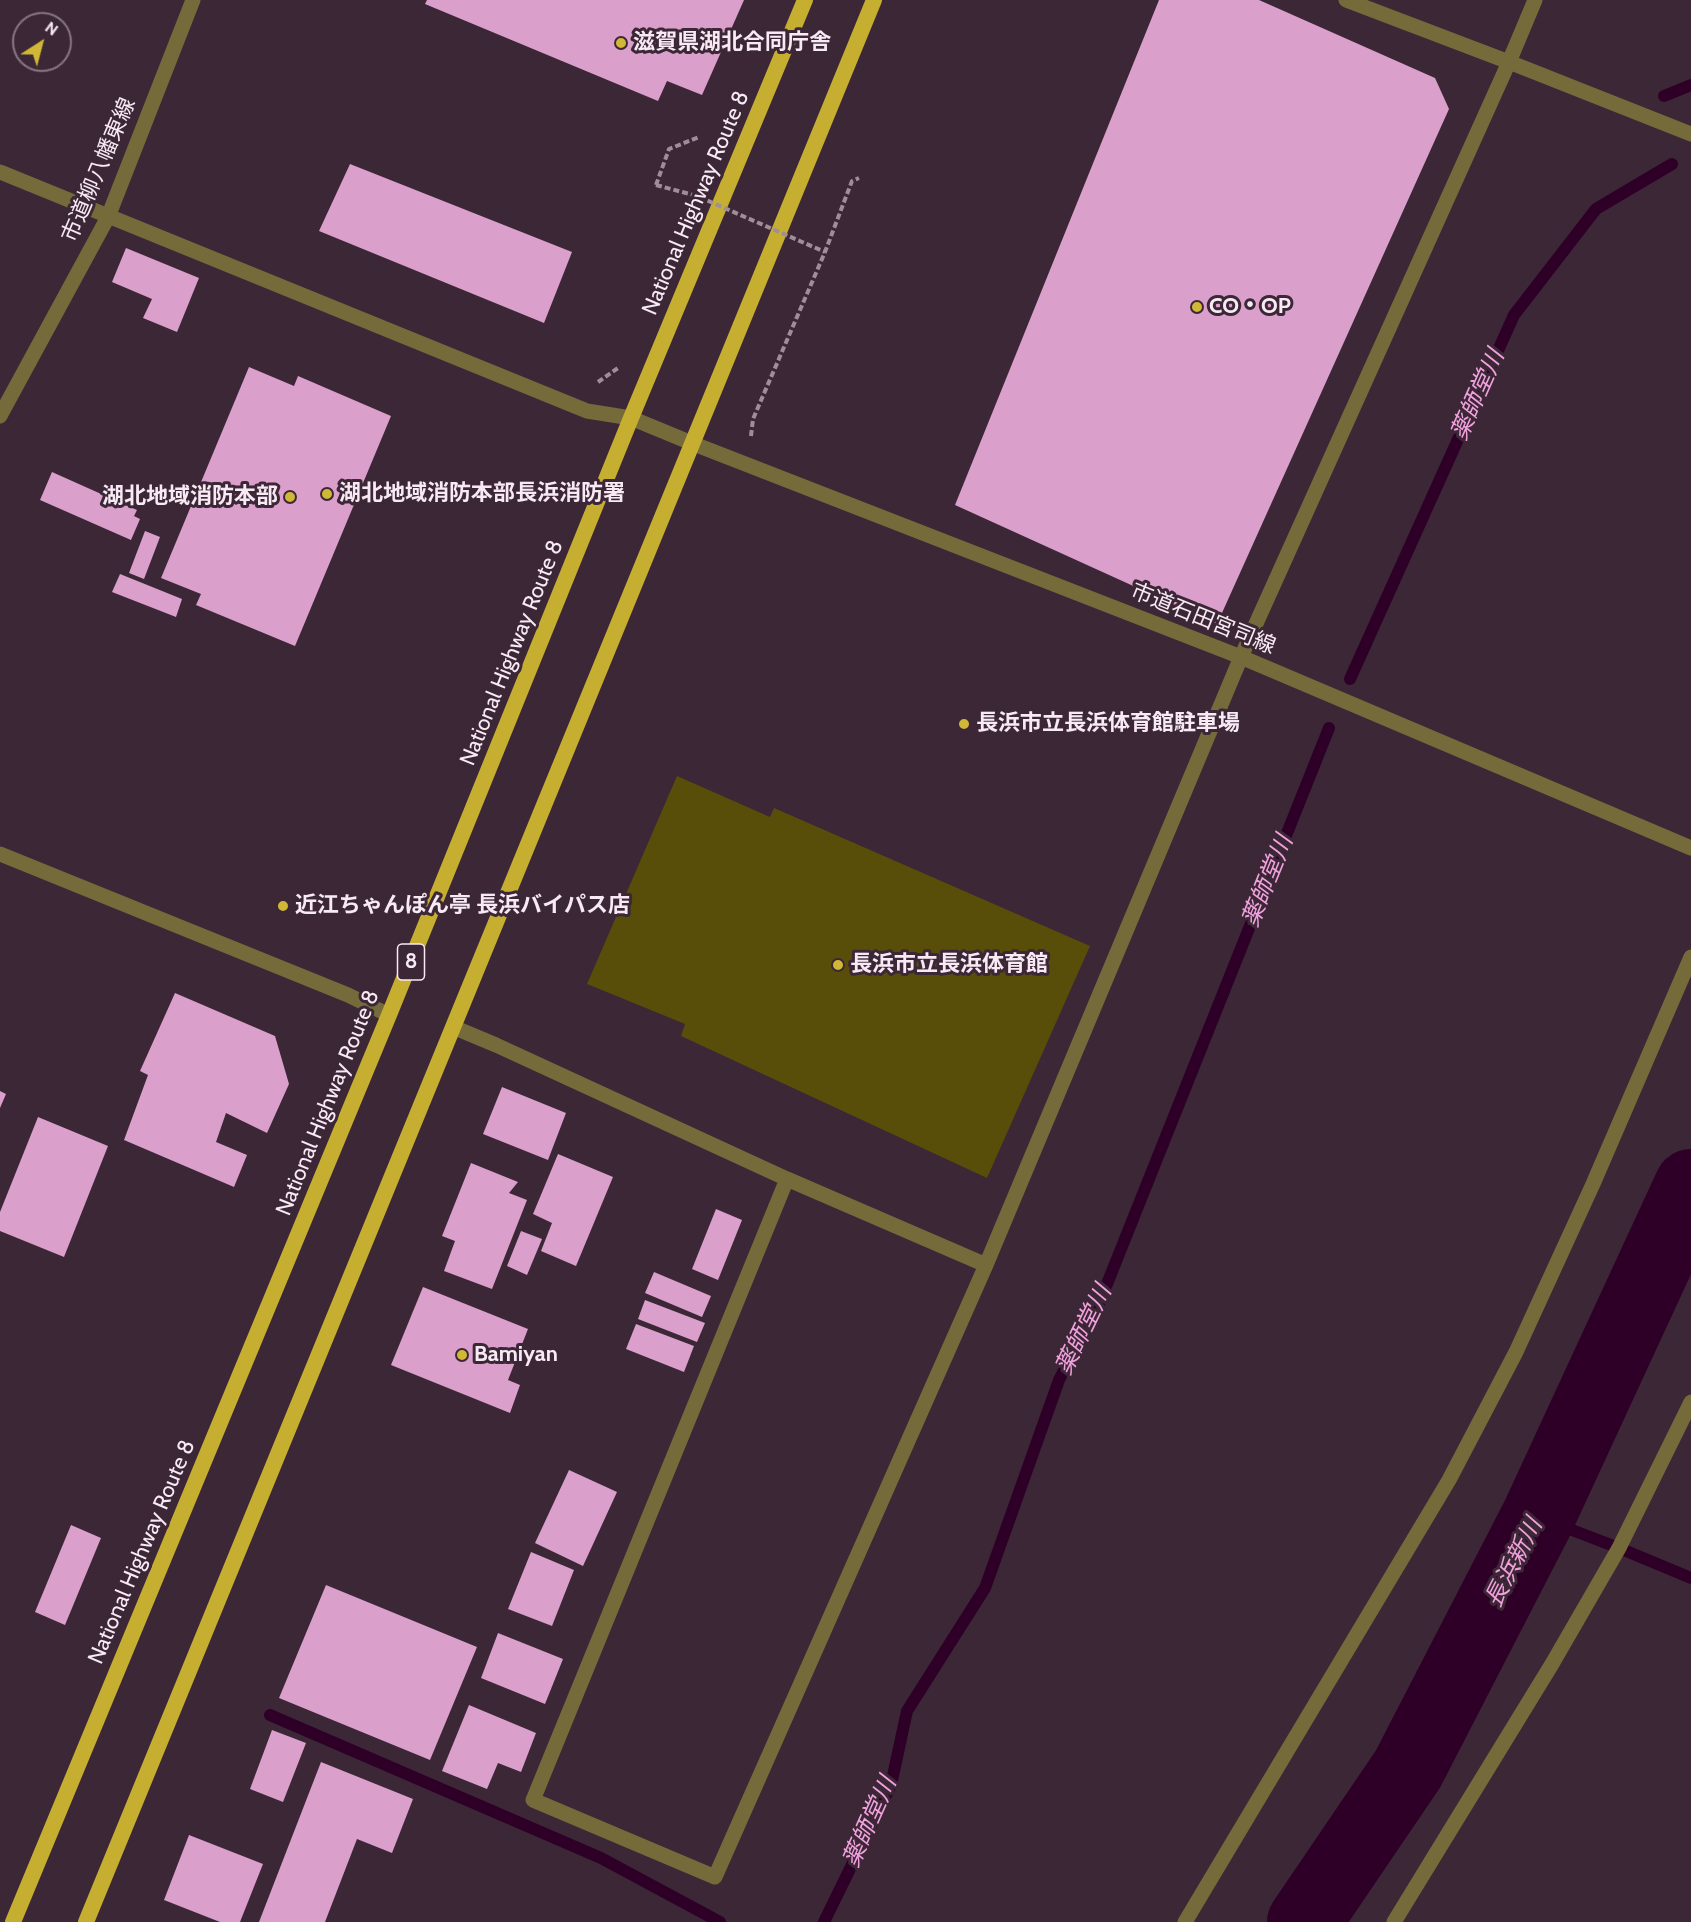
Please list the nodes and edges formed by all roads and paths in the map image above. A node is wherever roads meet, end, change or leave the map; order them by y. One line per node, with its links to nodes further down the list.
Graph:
1 (194, 0): 11 (street, 市道柳八幡東線)
2 (805, 0): 16 (highway, National Highway Route 8 / 8)
3 (874, 0): 18 (highway)
4 (1346, 0): 6 (street)
5 (1534, 0): 6 (street)
6 (1509, 62): 7 (street); 19 (street)
7 (1691, 134)
8 (699, 136): 12 (path, bridge)
9 (0, 172): 11 (street, 市道石田宮司線)
10 (859, 178): 12 (path)
11 (108, 217): 15 (street, 市道柳八幡東線); 16 (street, 市道石田宮司線)
12 (825, 252): 17 (path)
13 (619, 368): 14 (path)
14 (598, 382)
15 (0, 416)
16 (631, 418): 18 (street, 市道石田宮司線); 23 (highway, National Highway Route 8 / 8)
17 (753, 419)
18 (694, 444): 19 (street, 市道石田宮司線); 24 (highway)
19 (1241, 657): 20 (street, 市道石田宮司線); 26 (street)
20 (1691, 848)
21 (0, 854): 23 (street)
22 (1691, 957): 30 (street)
23 (389, 1015): 28 (highway, National Highway Route 8 / 8)
24 (453, 1027): 25 (street); 29 (highway)
25 (786, 1179): 26 (street); 26 (street)
26 (986, 1264)
27 (1691, 1402): 31 (street)
28 (13, 1922)
29 (86, 1922)
30 (1185, 1922)
31 (1394, 1922)

